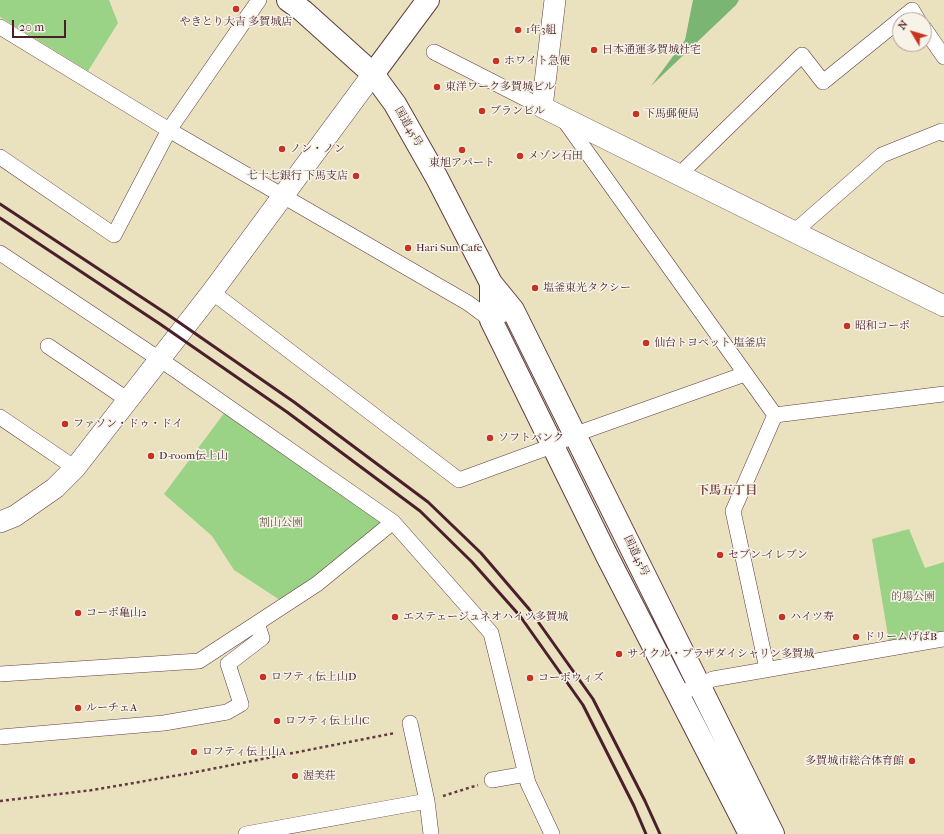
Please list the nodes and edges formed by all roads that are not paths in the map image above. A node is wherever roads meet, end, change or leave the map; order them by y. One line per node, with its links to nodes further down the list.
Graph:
1 (259, 0): 13 (street)
2 (288, 0): 10 (main road, 国道45号)
3 (428, 0): 10 (main road)
4 (555, 0): 11 (street)
5 (892, 26): 16 (street)
6 (0, 27): 13 (street)
7 (932, 40): 9 (street)
8 (434, 52): 11 (street)
9 (944, 57)
10 (373, 74): 17 (street); 20 (main road, 国道45号)
11 (542, 107): 12 (street)
12 (562, 117): 16 (street); 27 (street)
13 (169, 130): 15 (street); 17 (street)
14 (944, 134): 18 (street)
15 (0, 157)
16 (679, 175): 18 (street)
17 (282, 197): 21 (street); 24 (street)
18 (794, 232): 22 (street)
19 (0, 252): 26 (street)
20 (491, 283): 23 (main road, 国道45号); 24 (main road, 国道45号)
21 (212, 292): 26 (street); 33 (street)
22 (944, 306)
23 (513, 310): 24 (street); 32 (main road, 国道45号)
24 (491, 320): 33 (main road, 国道45号)
25 (48, 346): 29 (street)
26 (159, 359): 29 (street); 36 (street)
27 (745, 374): 30 (street); 32 (street)
28 (944, 394): 30 (street)
29 (128, 400): 34 (street)
30 (775, 415): 39 (street)
31 (0, 418): 34 (street)
32 (576, 434): 33 (street); 41 (main road, 国道45号)
33 (552, 446): 42 (main road, 国道45号)
34 (75, 468): 35 (street)
35 (0, 522)
36 (393, 522): 37 (street); 45 (street)
37 (257, 623): 40 (street); 44 (street)
38 (944, 639): 39 (street)
39 (767, 669): 41 (street)
40 (0, 674)
41 (700, 685): 42 (street); 52 (main road, 国道45号)
42 (678, 694): 51 (main road, 国道45号)
43 (410, 727): 47 (street)
44 (0, 737)
45 (526, 774): 46 (street); 50 (street)
46 (492, 780)
47 (427, 801): 48 (street); 49 (street)
48 (246, 834)
49 (431, 834)
50 (552, 834)
51 (750, 834)
52 (773, 834)

